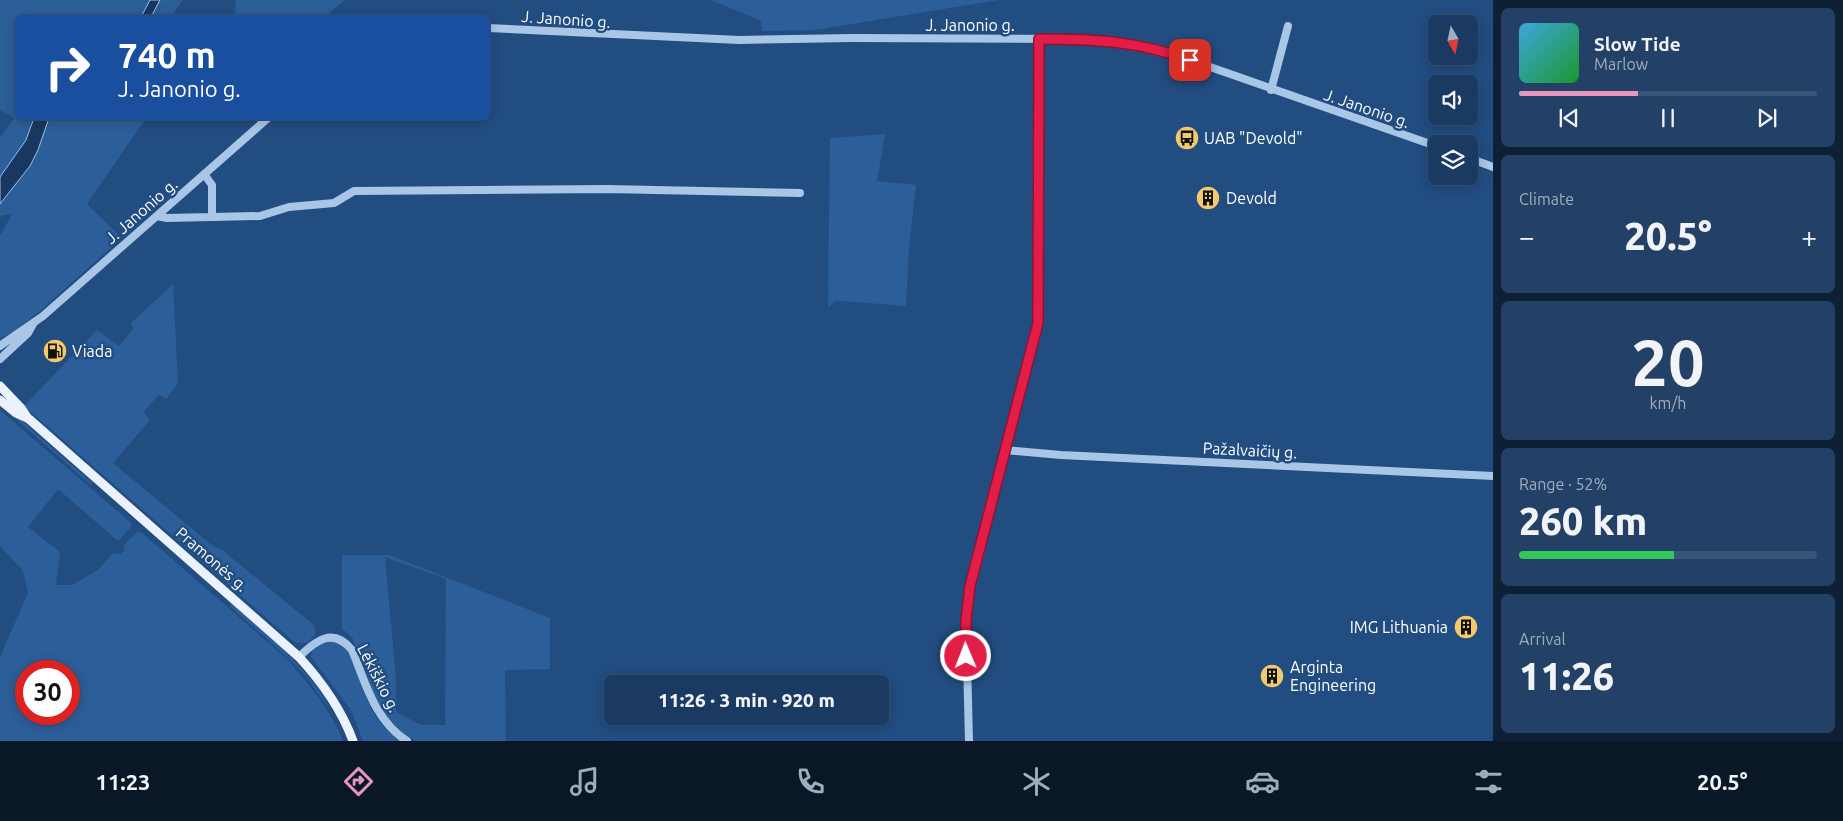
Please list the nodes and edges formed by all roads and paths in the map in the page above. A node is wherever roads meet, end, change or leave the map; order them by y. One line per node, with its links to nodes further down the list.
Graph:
1 (1288, 26): 4 (street)
2 (490, 28): 3 (street, J. Janonio g.)
3 (1039, 39): 4 (street, J. Janonio g.); 19 (street)
4 (1271, 90): 6 (street, J. Janonio g.)
5 (266, 120): 9 (street, J. Janonio g.)
6 (1428, 143)
7 (1478, 161): 8 (street)
8 (1493, 167)
9 (204, 174): 11 (street, J. Janonio g.); 12 (street)
10 (800, 193): 12 (street)
11 (157, 216): 12 (street); 13 (street, J. Janonio g.)
12 (212, 216)
13 (33, 324): 14 (street, J. Janonio g.); 15 (street, J. Janonio g.)
14 (0, 346)
15 (0, 359)
16 (0, 386): 18 (main road, Pramonės g.)
17 (0, 400): 18 (main road, Pramonės g.)
18 (29, 419): 21 (main road, Pramonės g.)
19 (1005, 450): 20 (street, Pažalvaičių g.); 24 (street)
20 (1493, 476)
21 (299, 657): 22 (main road, Pramonės g.); 23 (street, Lėkiškio g.)
22 (353, 741)
23 (407, 741)
24 (969, 741)

